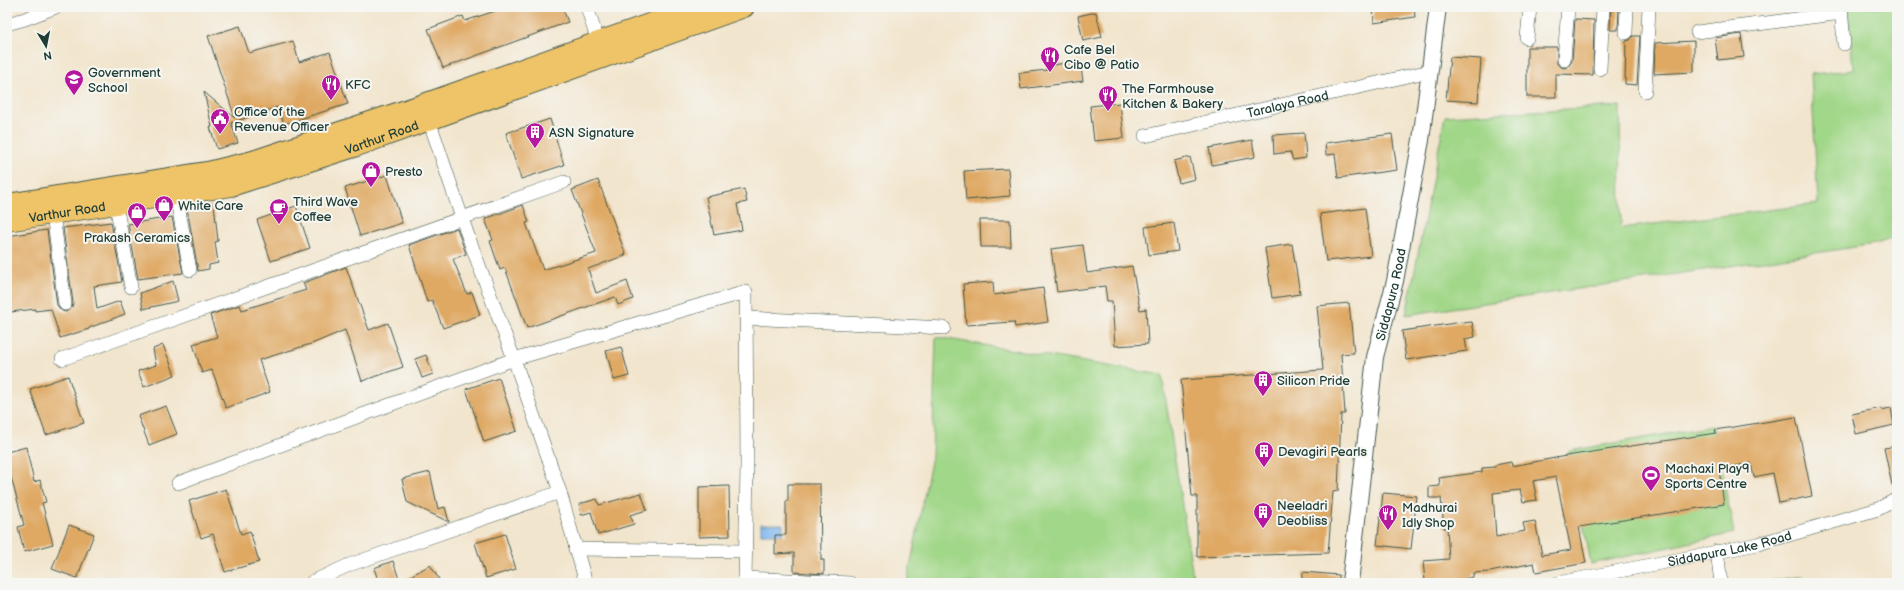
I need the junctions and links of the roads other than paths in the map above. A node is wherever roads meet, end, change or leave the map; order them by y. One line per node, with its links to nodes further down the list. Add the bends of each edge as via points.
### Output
1 (56, 7): 12 (street)
2 (587, 7): 16 (street)
3 (697, 7): 16 (main road, Varthur Road)
4 (744, 7): 22 (main road, Varthur Road)
5 (1438, 7): 20 (street, Siddapura Road)
6 (1530, 7): 15 (street)
7 (1568, 7): 18 (street)
8 (1603, 7): 19 (street)
9 (1627, 7): 14 (street)
10 (1649, 7): 21 (street)
11 (1842, 10): 13 (street); 17 (street)
12 (7, 24)
13 (1697, 32)
14 (1626, 33)
15 (1527, 38)
16 (598, 42): 22 (main road, Varthur Road)
17 (1844, 44)
18 (1564, 60)
19 (1600, 69)
20 (1430, 71): 23 (street, Taralaya Road); 49 (street, Siddapura Road, via 1421,140 1395,281 1375,357)
21 (1645, 91)
22 (426, 112): 25 (main road, Varthur Road, via 349,149 238,184); 26 (main road, Varthur Road, via 212,171); 29 (street)
23 (1146, 136)
24 (564, 182): 29 (street)
25 (176, 195): 27 (main road, Varthur Road); 31 (street)
26 (7, 204)
27 (116, 204): 28 (main road, Varthur Road); 32 (street)
28 (53, 214): 30 (main road, Varthur Road); 33 (street)
29 (461, 217): 36 (street); 37 (street)
30 (7, 221)
31 (190, 270)
32 (131, 287)
33 (65, 304)
34 (747, 318): 35 (street); 37 (street, via 746,292); 42 (street)
35 (944, 328)
36 (62, 359)
37 (514, 359): 38 (street); 39 (street)
38 (178, 483)
39 (560, 492): 41 (street); 46 (street, via 350,565)
40 (1897, 498): 43 (street, Siddapura Lake Road, via 1878,509 1802,532)
41 (575, 549): 42 (street); 47 (street)
42 (745, 551): 45 (street)
43 (1718, 551): 44 (street, Siddapura Lake Road); 51 (street)
44 (1595, 579): 50 (street, Siddapura Lake Road)
45 (745, 581): 48 (street)
46 (312, 582)
47 (586, 583)
48 (850, 583)
49 (1350, 583)
50 (1558, 583)
51 (1721, 583)

